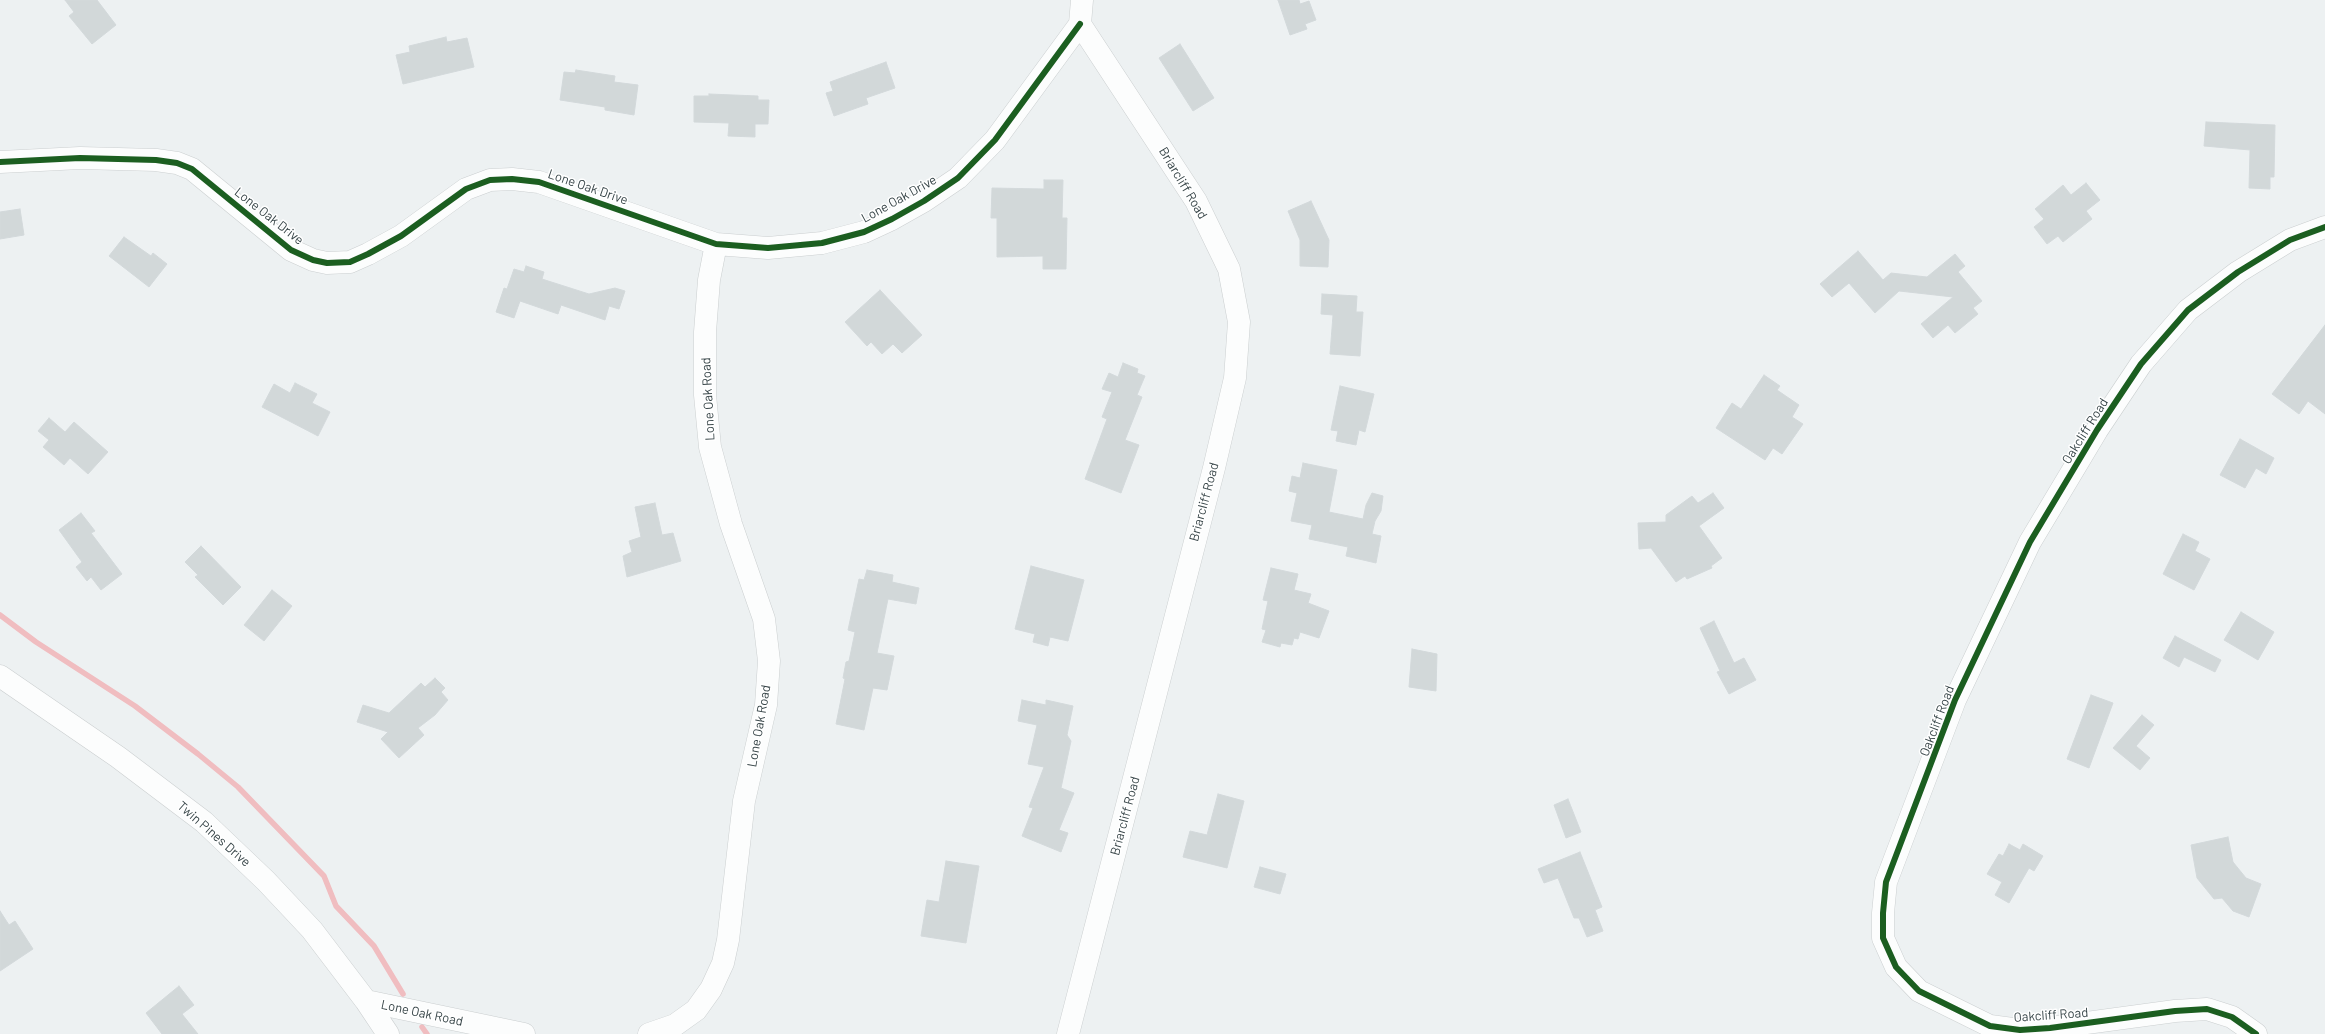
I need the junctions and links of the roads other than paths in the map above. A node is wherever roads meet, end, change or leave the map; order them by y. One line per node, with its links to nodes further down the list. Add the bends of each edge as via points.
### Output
1 (1082, 0): 2 (street)
2 (1080, 24): 5 (street, Lone Oak Drive, via 1025,103 995,140 958,178 924,201 864,232 822,243 768,248); 11 (street, Briarcliff Road, via 1196,201 1229,269 1239,322 1235,378 1214,468)
3 (0, 162): 5 (street, Lone Oak Drive, via 80,158 177,163 192,169 291,250 327,263 350,262 368,254 401,236 466,189 490,180 539,182)
4 (2325, 227): 12 (street, Oakcliff Road, via 2290,240 2238,272 2188,310 2141,364 2097,430 2030,542 1955,700 1886,882 1883,913 1883,938 1896,967 1919,991 1990,1026 2020,1030 2050,1028 2207,1009 2232,1017)
5 (716, 244): 10 (street, Lone Oak Road, via 709,280 705,332 710,447 731,524 764,619 769,661 766,705 744,801 728,940 723,963 711,989 696,1010 675,1025)
6 (0, 676): 7 (street, Twin Pines Drive, via 118,757 204,822 266,881 312,930)
7 (366, 1001): 8 (street, Twin Pines Drive); 9 (street, Lone Oak Road)
8 (388, 1034)
9 (524, 1034)
10 (649, 1034)
11 (1068, 1034)
12 (2256, 1034)

